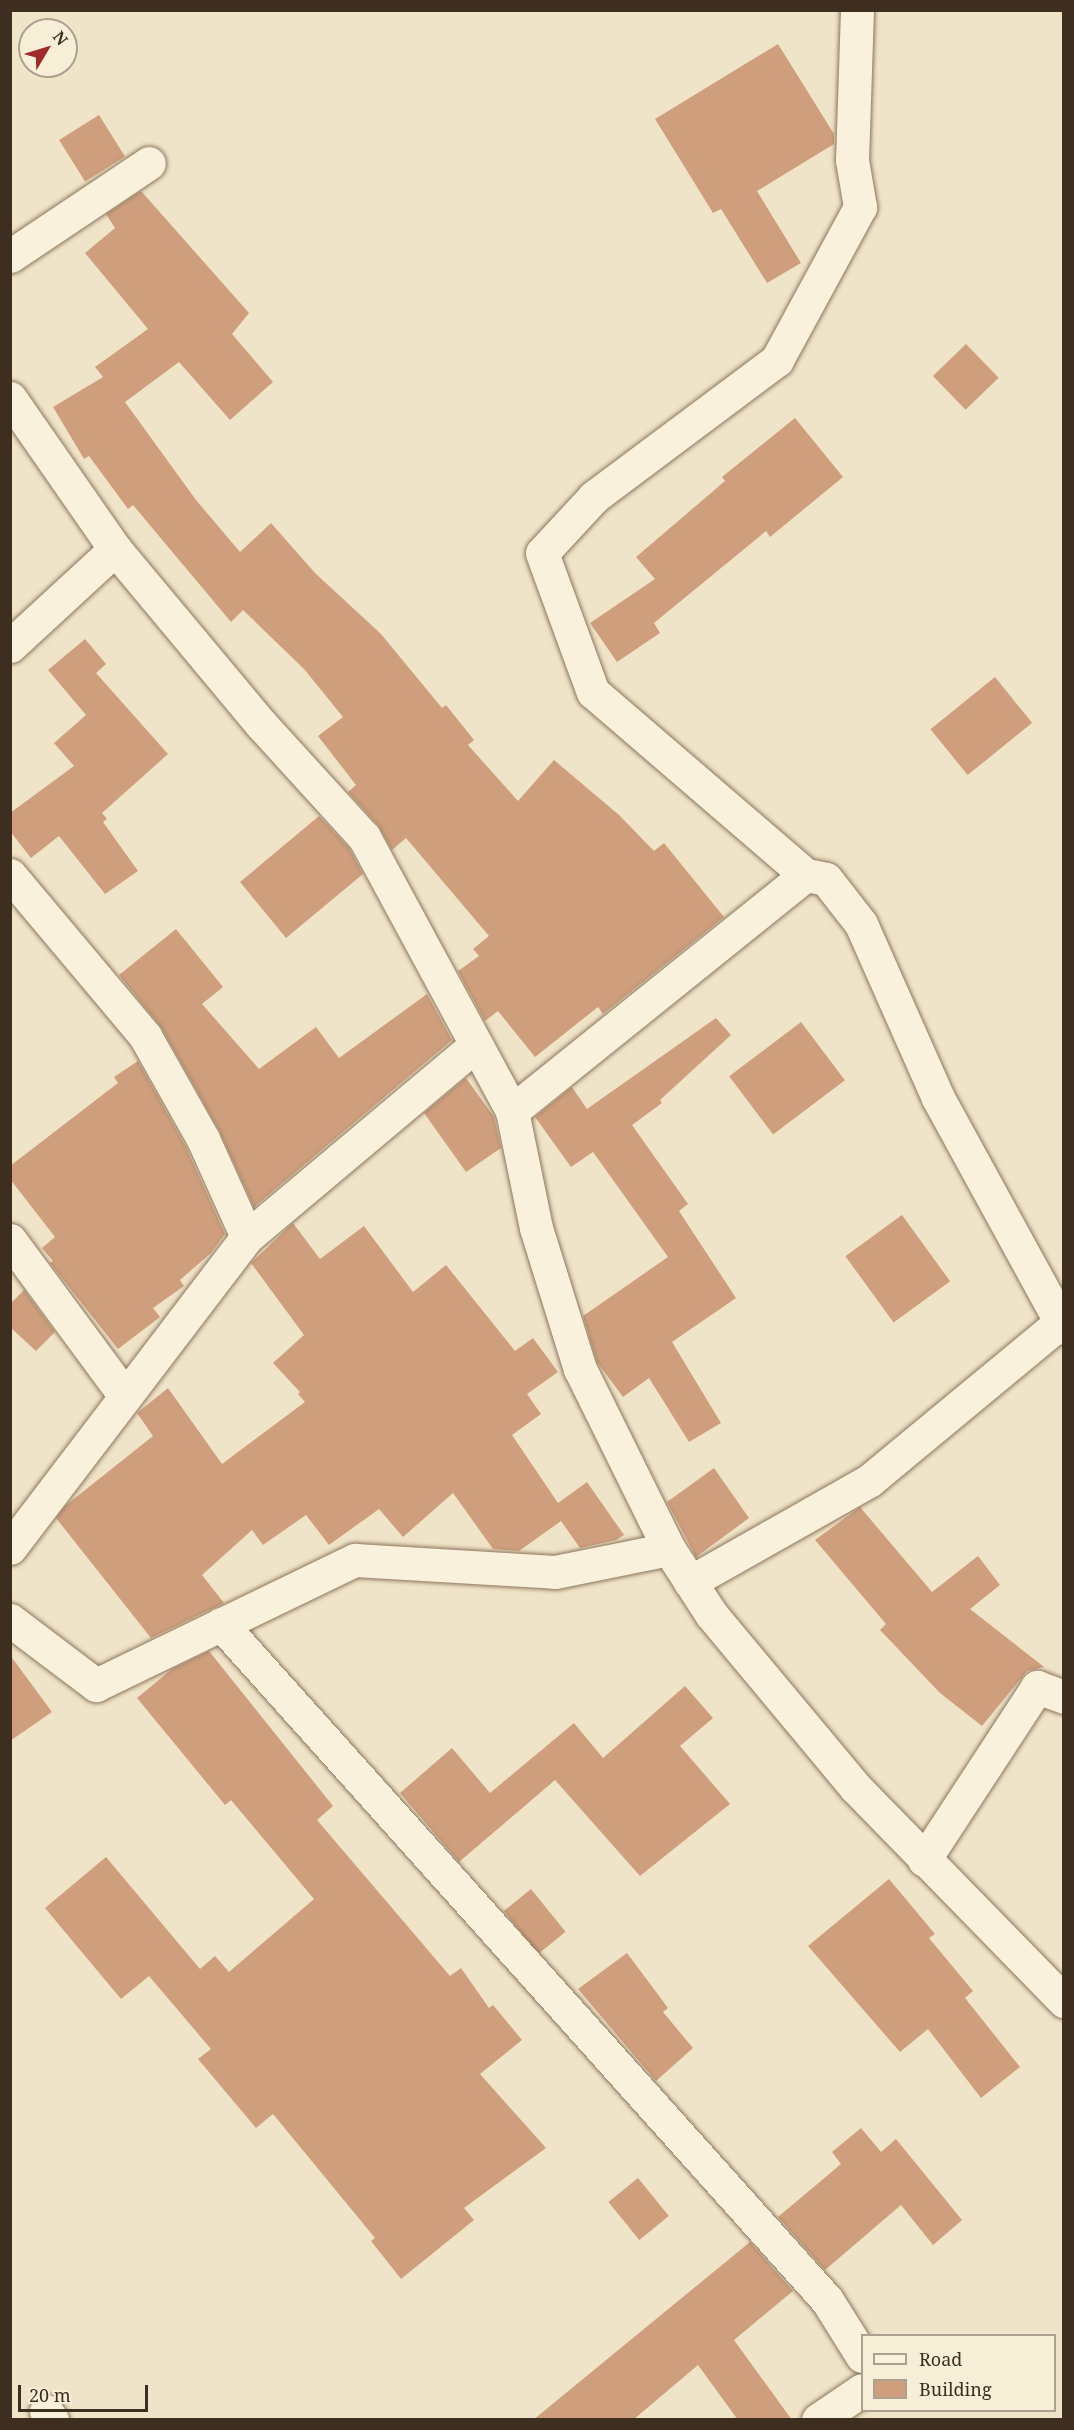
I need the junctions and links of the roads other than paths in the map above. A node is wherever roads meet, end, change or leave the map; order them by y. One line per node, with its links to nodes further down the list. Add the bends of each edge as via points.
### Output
1 (857, 10): 8 (street, via 852,160 860,207 777,360 594,497 542,553 593,692)
2 (149, 163): 3 (street)
3 (10, 256)
4 (10, 398): 5 (street)
5 (115, 549): 6 (street); 9 (street, via 261,724 364,837)
6 (10, 646)
7 (10, 875): 11 (street, via 145,1036 203,1139)
8 (806, 875): 10 (street); 13 (street, via 826,879 861,924 938,1098)
9 (476, 1045): 10 (street); 11 (street)
10 (512, 1111): 16 (street, via 536,1228 580,1369)
11 (247, 1237): 14 (street)
12 (10, 1240): 14 (street)
13 (1062, 1325): 17 (street, via 870,1480)
14 (125, 1396): 15 (street)
15 (10, 1548)
16 (669, 1549): 17 (street); 19 (street, via 555,1572 355,1560)
17 (690, 1582): 21 (street, via 711,1614 856,1788)
18 (10, 1620): 19 (street, via 96,1685)
19 (221, 1624): 23 (street, via 827,2300)
20 (1064, 1697): 21 (street, via 1037,1687)
21 (924, 1860): 22 (street)
22 (1064, 2001)
23 (861, 2354)
24 (861, 2391): 25 (street)
25 (818, 2420)

